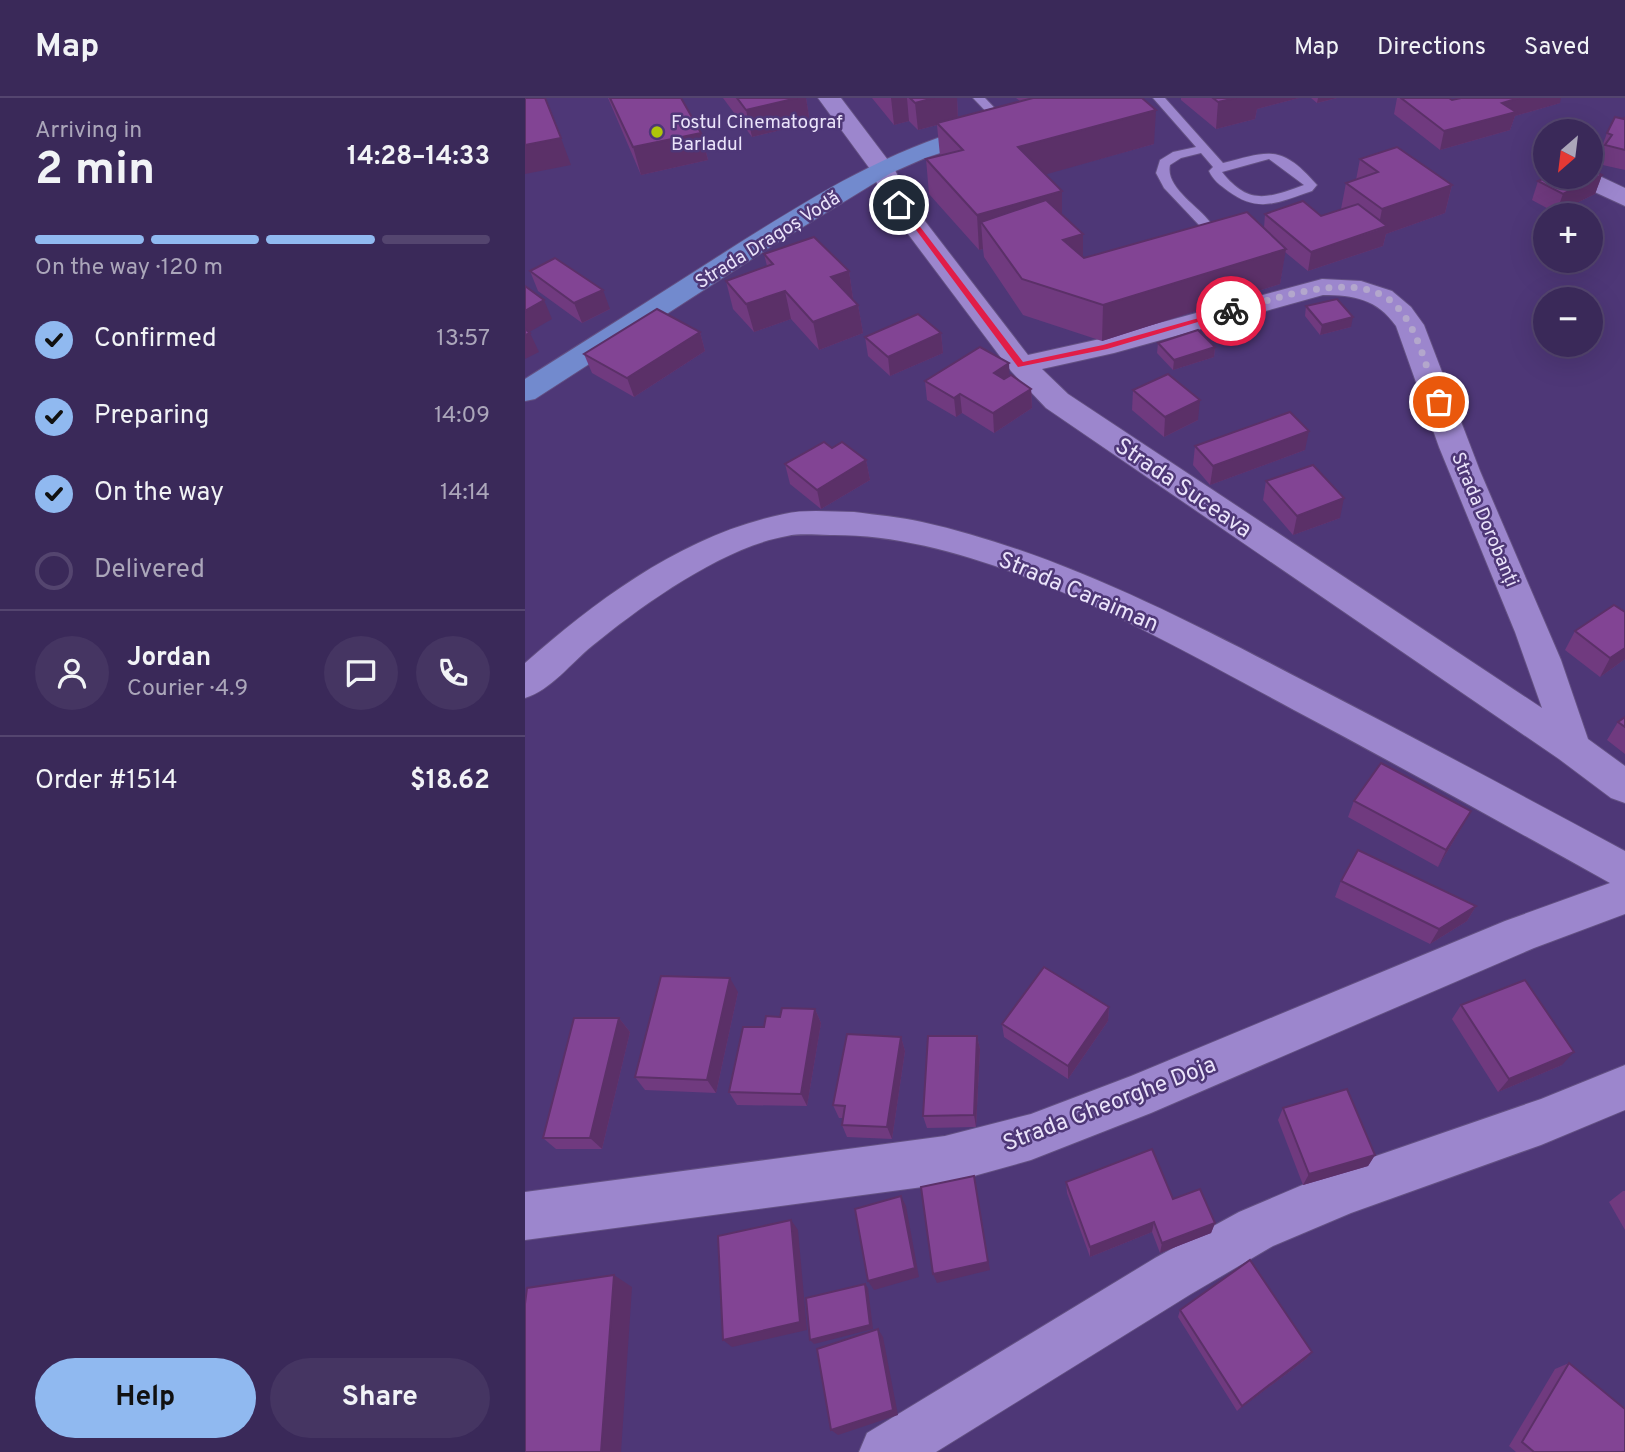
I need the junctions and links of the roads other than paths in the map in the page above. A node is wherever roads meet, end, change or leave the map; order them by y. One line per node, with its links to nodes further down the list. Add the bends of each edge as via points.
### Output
1 (829, 98): 8 (street, Strada Suceava)
2 (979, 98): 5 (lane)
3 (1159, 98): 6 (lane)
4 (1030, 118): 5 (main road, Strada Dragoș Vodă)
5 (1005, 125): 8 (main road, Strada Dragoș Vodă)
6 (1203, 149): 7 (lane); 11 (lane, via 1177,155 1164,163 1162,173)
7 (1220, 167): 7 (lane, via 1217,176 1255,202 1264,203 1311,185 1270,155)
8 (882, 168): 12 (street, Strada Suceava, via 899,205); 13 (main road, Strada Dragoș Vodă)
9 (1603, 187): 10 (street)
10 (1625, 198)
11 (1204, 222)
12 (1021, 365): 15 (street, Strada Suceava, via 1056,401); 15 (street, Strada Dorobanți, via 1322,287 1349,287 1398,306 1410,325 1484,519 1527,614)
13 (525, 392)
14 (525, 684): 17 (street, Strada Caraiman, via 602,618 738,539 789,524 854,523 912,531 991,553 1132,611)
15 (1571, 748): 16 (street, Strada Suceava)
16 (1625, 787)
17 (1625, 871)
18 (1625, 896): 20 (street, Strada Gheorghe Doja, via 1508,939 1031,1137 945,1160)
19 (1625, 1087): 21 (street, via 1256,1228)
20 (525, 1216)
21 (886, 1452)

